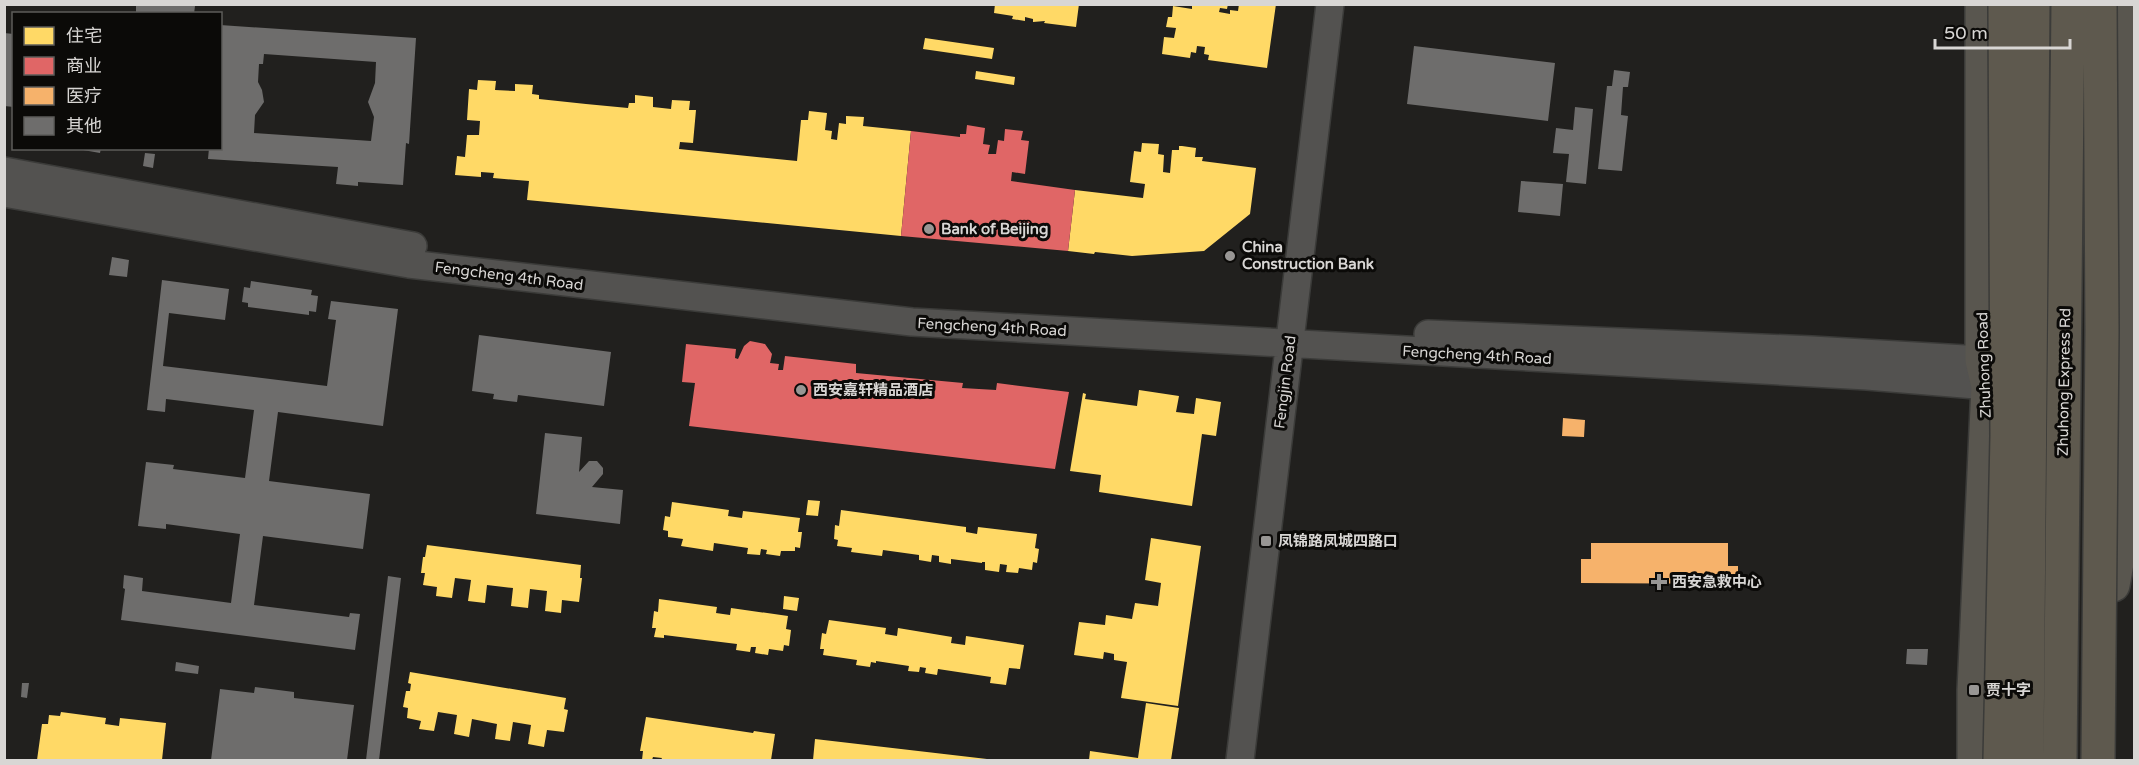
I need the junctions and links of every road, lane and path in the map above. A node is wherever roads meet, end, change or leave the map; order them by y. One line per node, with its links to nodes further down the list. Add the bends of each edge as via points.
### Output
1 (1330, 4): 10 (street, Fengjin Road)
2 (1982, 4): 11 (main road, Zhuhong Road)
3 (2005, 4): 17 (highway, bridge, via 2007,436)
4 (2033, 4): 18 (highway, bridge)
5 (2068, 4): 19 (highway, Zhuhong Express Rd, bridge)
6 (2100, 4): 20 (highway, bridge)
7 (2121, 4): 12 (main road)
8 (4, 171): 10 (street, Fengcheng 4th Road, via 411,246 904,304)
9 (4, 193): 10 (street, Fengcheng 4th Road, via 410,264 912,322)
10 (1290, 336): 11 (street, Fengcheng 4th Road, via 1812,350); 15 (street, Fengjin Road)
11 (1985, 373): 12 (main road); 16 (main road, Zhuhong Road)
12 (2128, 378): 14 (main road)
13 (2134, 468): 14 (main road)
14 (2113, 585): 21 (main road)
15 (1240, 760)
16 (1974, 760)
17 (2000, 760)
18 (2026, 760)
19 (2060, 760)
20 (2098, 760)
21 (2112, 760)

